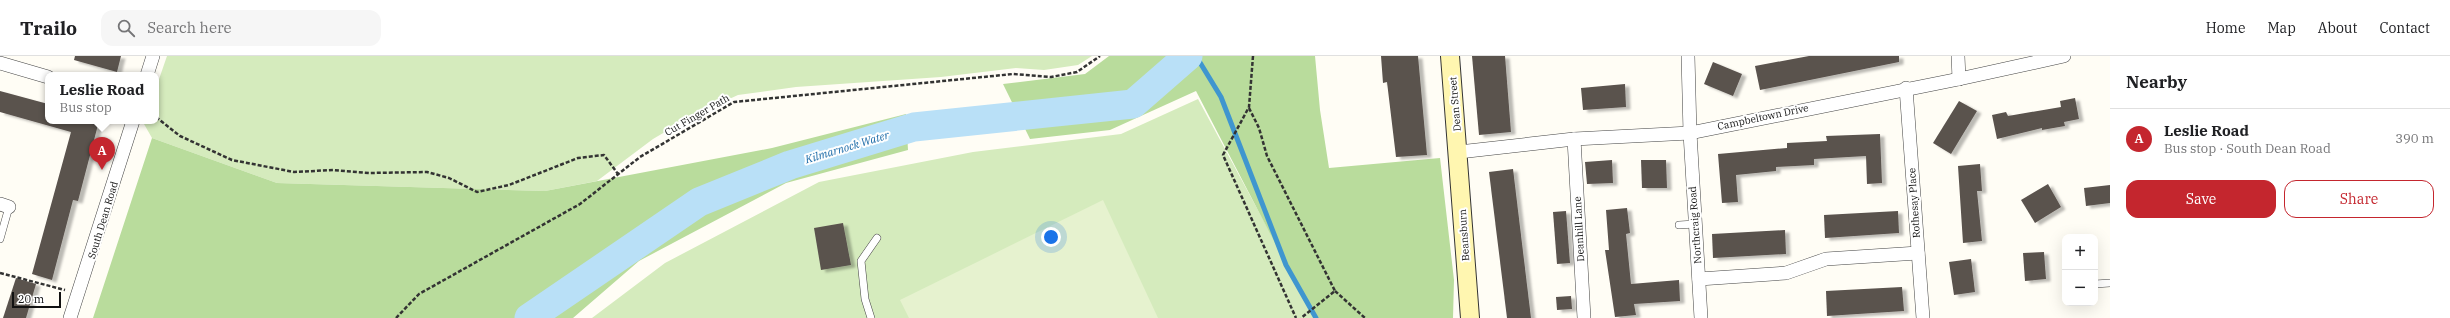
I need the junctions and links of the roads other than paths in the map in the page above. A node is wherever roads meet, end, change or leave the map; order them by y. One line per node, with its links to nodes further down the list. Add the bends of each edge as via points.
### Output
1 (153, 56): 7 (street)
2 (1450, 56): 14 (main road, Dean Street)
3 (1688, 56): 12 (street, Northcraig Road)
4 (1958, 56): 9 (street)
5 (2064, 56): 9 (street, Campbeltown Drive)
6 (0, 63): 8 (street)
7 (148, 72)
8 (45, 76)
9 (1960, 79): 10 (street, Campbeltown Drive)
10 (1906, 88): 12 (street, Campbeltown Drive); 20 (street, Rothesay Place)
11 (132, 124): 24 (street, South Dean Road, via 80,294)
12 (1690, 132): 13 (street, Campbeltown Drive); 16 (street, Northcraig Road)
13 (1574, 140): 14 (street, Campbeltown Drive); 27 (street, Deanhill Lane)
14 (1459, 152): 26 (main road, Beansburn)
15 (5, 205): 19 (lane)
16 (1695, 224): 17 (lane); 21 (street, Northcraig Road)
17 (1679, 225)
18 (877, 238): 25 (lane, via 861,261 865,299)
19 (0, 239)
20 (1918, 253): 21 (street, via 1826,260 1786,273); 29 (street, Rothesay Place)
21 (1699, 279): 28 (street, Northcraig Road)
22 (2110, 283): 23 (lane)
23 (2098, 284)
24 (70, 318)
25 (871, 318)
26 (1470, 318)
27 (1584, 318)
28 (1701, 318)
29 (1923, 318)

